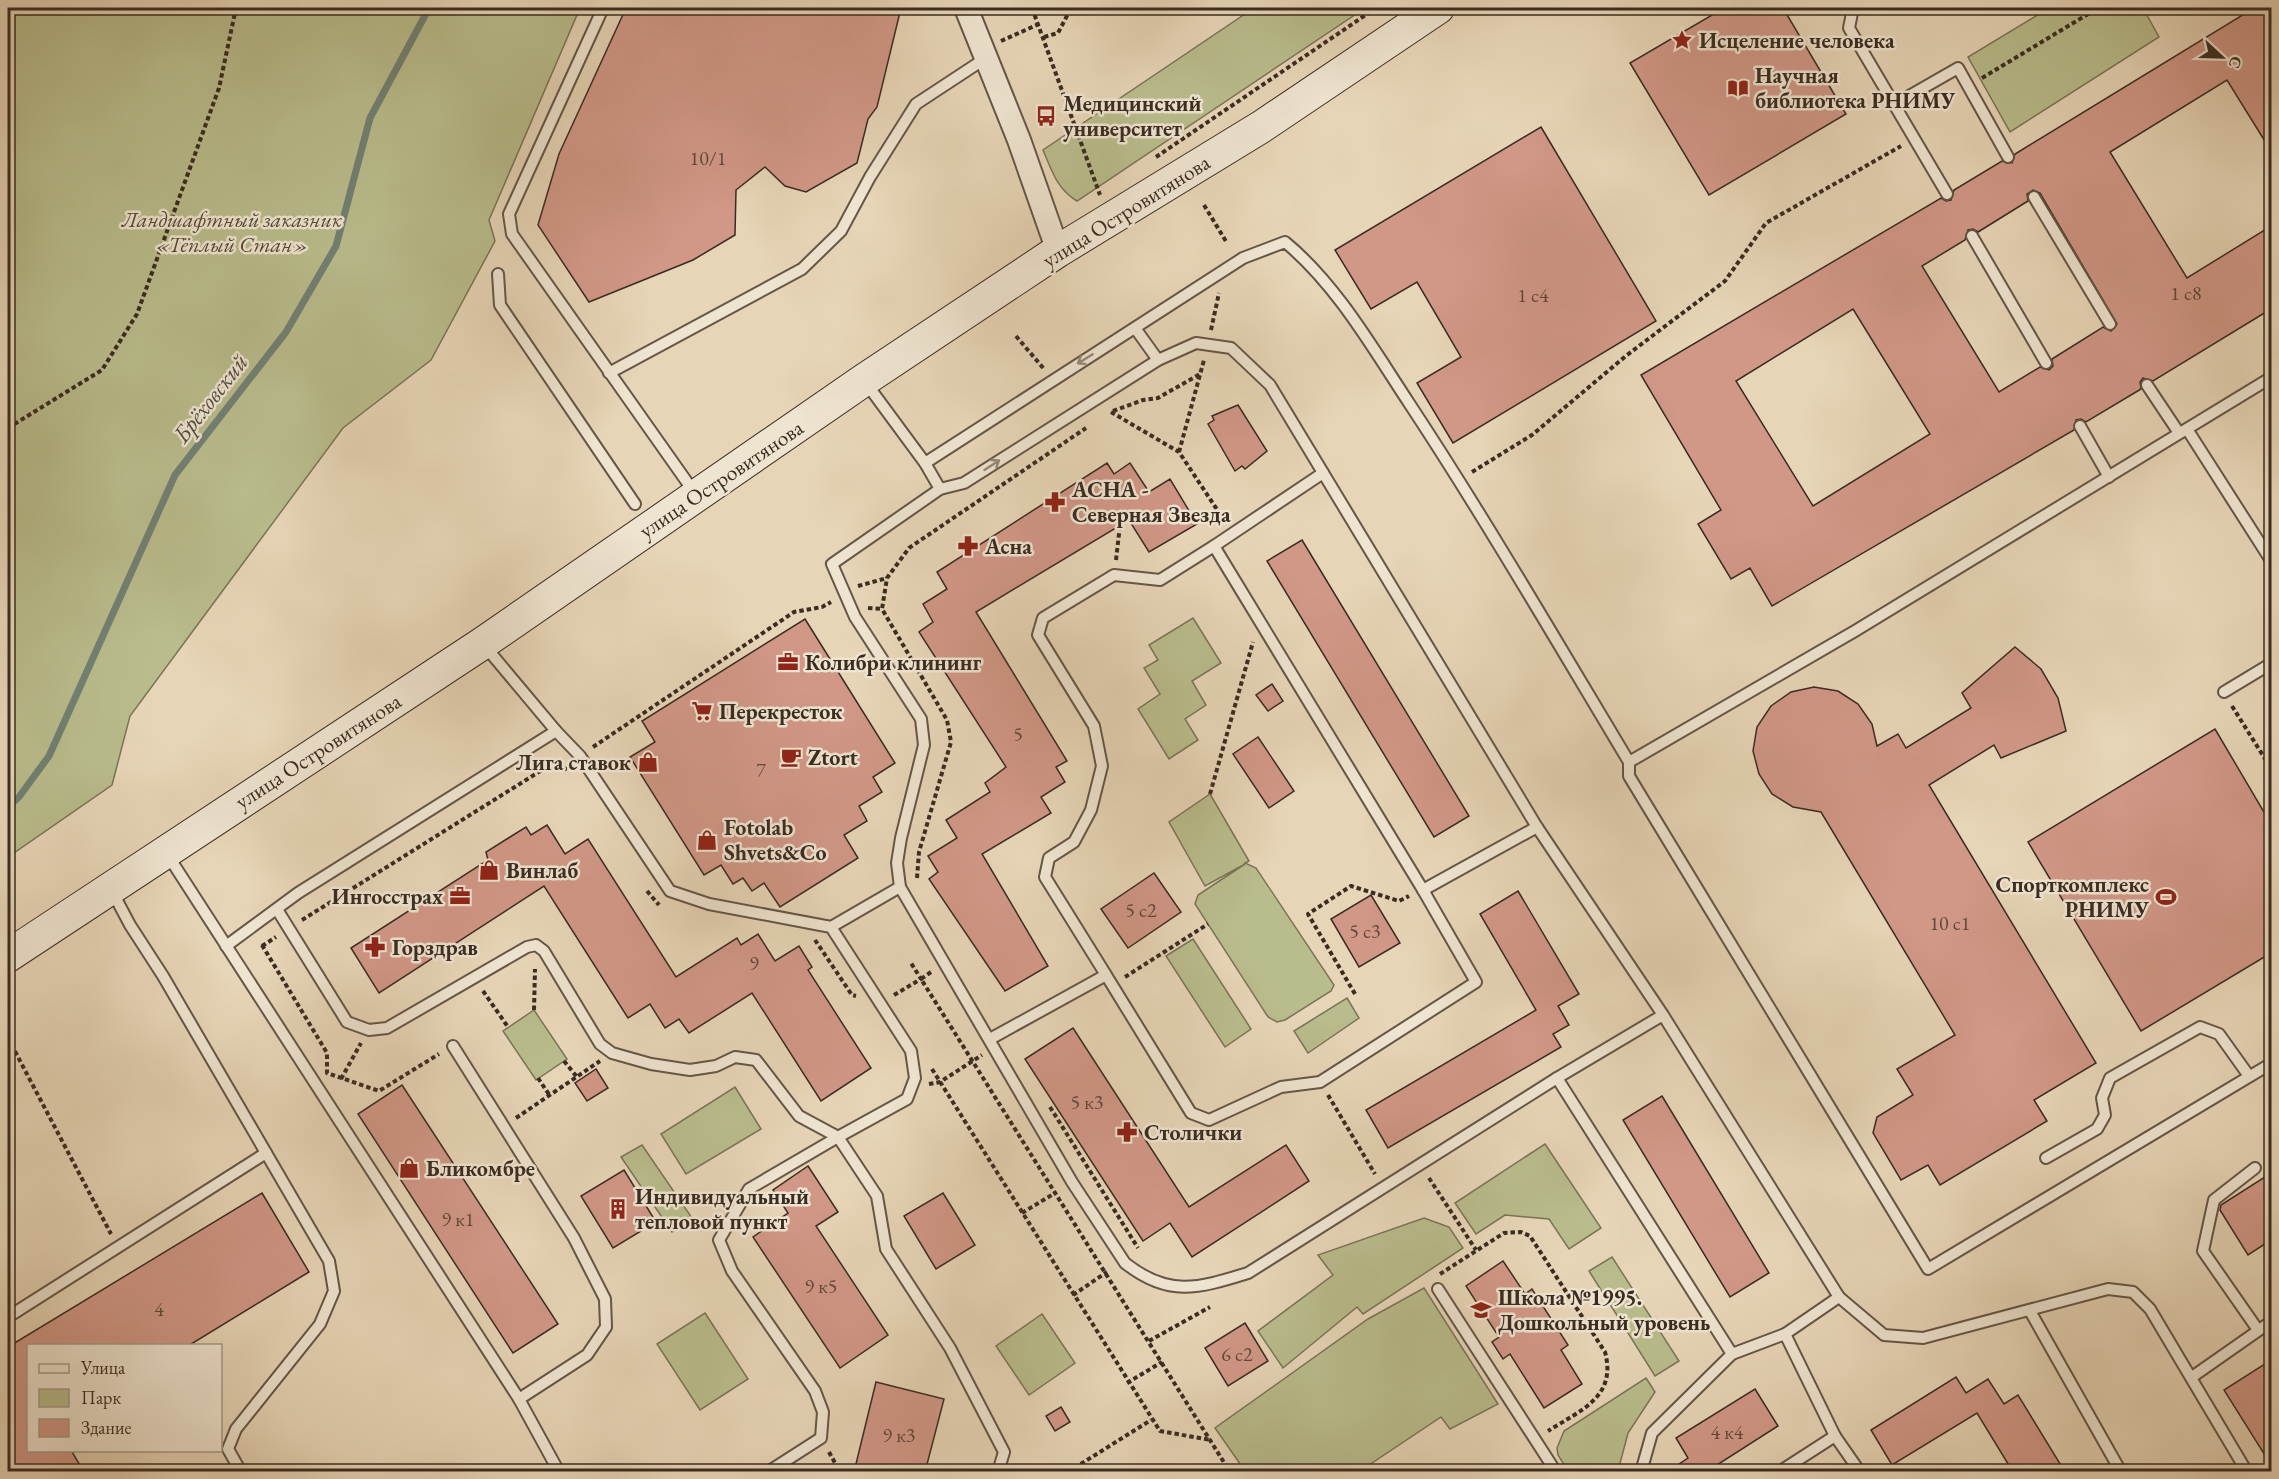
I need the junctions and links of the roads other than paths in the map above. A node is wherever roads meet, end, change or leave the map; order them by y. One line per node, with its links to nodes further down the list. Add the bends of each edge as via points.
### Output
1 (603, 8): 17 (lane, via 509,214 512,234)
2 (966, 8): 5 (street)
3 (1436, 8): 11 (main road, улица Островитянова, via 1261,127)
4 (1853, 8): 6 (lane, via 1849,28)
5 (984, 54): 11 (street); 17 (lane, via 916,104 841,231 802,269)
6 (1895, 104): 7 (lane, via 1958,68); 8 (lane)
7 (2008, 158)
8 (1947, 194)
9 (2034, 197): 13 (lane)
10 (1972, 236): 16 (lane)
11 (1058, 251): 19 (main road, улица Островитянова)
12 (498, 274): 28 (lane, via 500,305)
13 (2110, 324)
14 (1135, 328): 15 (lane); 23 (lane, one-way to 23); 35 (lane, via 1243,258 1285,242 1306,259 1361,330 1459,480)
15 (1158, 360): 24 (lane, via 1196,343 1231,348 1270,385); 26 (lane, one-way to 15, via 964,483)
16 (2046, 363)
17 (609, 373): 27 (lane)
18 (2271, 377): 22 (lane)
19 (864, 380): 23 (lane); 27 (main road, улица Островитянова)
20 (2147, 385): 22 (lane)
21 (2080, 426): 25 (lane)
22 (2183, 431): 25 (lane); 30 (lane)
23 (925, 463): 26 (lane)
24 (1323, 473): 29 (lane); 36 (lane)
25 (2109, 477): 35 (lane)
26 (940, 489): 38 (lane, via 832,564 844,595 921,719 924,746 901,838 897,863)
27 (696, 495): 31 (main road, улица Островитянова)
28 (635, 504)
29 (1214, 546): 40 (lane); 45 (lane, via 1160,580 1114,575 1043,618 1038,635 1094,726 1102,766 1091,810 1074,842 1048,858 1045,877)
30 (2271, 562)
31 (483, 643): 34 (lane); 37 (main road, улица Островитянова)
32 (2271, 663): 33 (lane)
33 (2224, 692)
34 (556, 731): 41 (lane, via 298,893); 42 (lane, via 580,756 670,891 709,904)
35 (1629, 762): 50 (lane, via 1629,776 1928,1269)
36 (1537, 827): 40 (lane); 46 (lane)
37 (165, 852): 39 (main road, улица Островитянова); 43 (lane)
38 (900, 887): 42 (lane); 47 (lane)
39 (111, 888): 44 (main road, улица Островитянова); 53 (lane)
40 (1424, 890): 45 (lane, via 1476,982 1320,1082 1281,1087 1209,1120 1191,1113)
41 (278, 911): 43 (lane); 52 (lane, via 347,1022 369,1030 387,1028 536,945 544,951 600,1044 612,1053 651,1065 690,1070 716,1066 735,1057 756,1060 799,1116)
42 (831, 927): 52 (lane, via 911,1051 915,1078 907,1099)
43 (226, 946): 65 (lane)
44 (8, 956)
45 (1109, 980): 47 (lane)
46 (1663, 1015): 51 (lane); 57 (lane)
47 (993, 1044): 51 (lane, via 1072,1182 1125,1263 1160,1284 1199,1288 1248,1273)
48 (453, 1046): 65 (lane, via 574,1238 605,1299 606,1327 587,1355)
49 (2271, 1063): 50 (lane)
50 (2249, 1076): 54 (lane, via 2219,1034 2200,1027 2110,1078 2102,1098 2105,1115 2097,1129)
51 (1557, 1078): 63 (lane)
52 (838, 1137): 69 (lane, via 749,1189 719,1240 732,1271 815,1391 823,1412 821,1438); 70 (lane, via 877,1196 885,1249 950,1348 1004,1452)
53 (266, 1153): 59 (lane); 67 (lane, via 329,1261 334,1291 320,1324 236,1429 228,1449)
54 (2046, 1158)
55 (2255, 1168): 61 (lane, via 2214,1200 2203,1251)
56 (1438, 1289): 71 (lane)
57 (1839, 1297): 58 (lane, via 1884,1335 1923,1338); 62 (lane)
58 (2030, 1311): 64 (lane, via 2108,1289 2133,1292 2150,1309); 75 (lane)
59 (8, 1317)
60 (2271, 1321): 61 (lane)
61 (2258, 1329): 64 (lane)
62 (1785, 1334): 63 (lane); 66 (lane)
63 (1732, 1354): 72 (lane, via 1652,1432)
64 (2192, 1377): 76 (lane)
65 (519, 1399): 68 (lane)
66 (1835, 1436): 73 (lane); 74 (lane)
67 (241, 1472)
68 (559, 1472)
69 (768, 1472)
70 (998, 1472)
71 (1556, 1472)
72 (1641, 1472)
73 (1779, 1472)
74 (1860, 1472)
75 (2121, 1472)
76 (2247, 1472)

